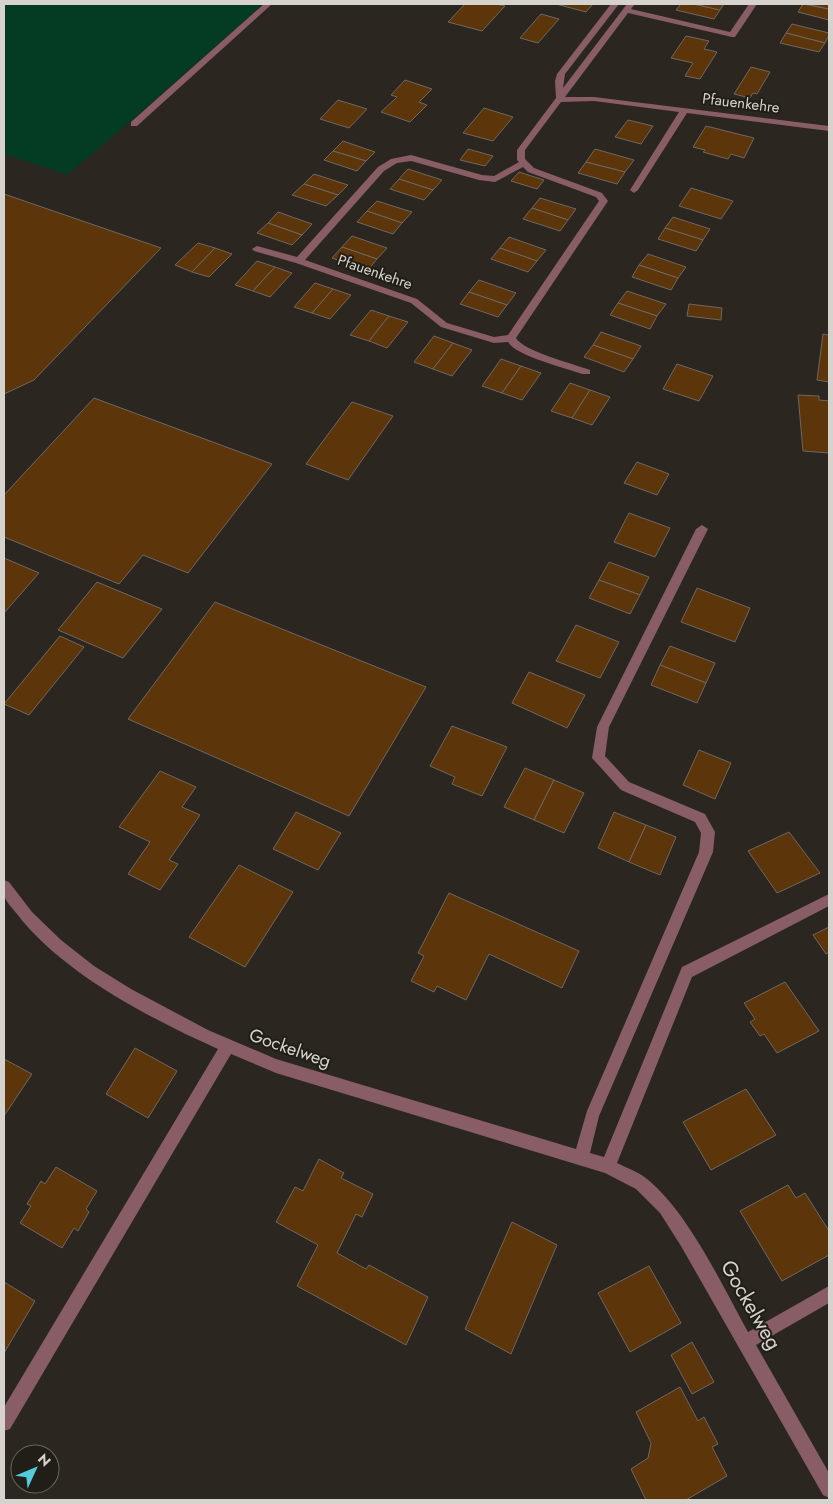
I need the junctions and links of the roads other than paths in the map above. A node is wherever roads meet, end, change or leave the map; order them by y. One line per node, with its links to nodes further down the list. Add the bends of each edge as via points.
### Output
1 (268, 4): 7 (street)
2 (615, 4): 5 (street, via 561,74)
3 (753, 4): 4 (street, via 732,35)
4 (628, 7): 5 (street)
5 (560, 100): 6 (street, Pfauenkehre, via 594,98); 9 (street, via 521,150)
6 (683, 110): 8 (street, Pfauenkehre); 10 (street, via 683,115)
7 (134, 124)
8 (829, 129)
9 (524, 163): 12 (street, Pfauenkehre, via 495,179 411,158 394,160 381,169); 13 (street, via 531,170 599,196 604,201)
10 (634, 190)
11 (257, 249): 12 (street)
12 (299, 261): 13 (street, Pfauenkehre, via 414,301 444,325 494,340)
13 (512, 338): 14 (street, via 514,344 524,350)
14 (586, 372)
15 (702, 529): 19 (street, via 603,727 598,758 625,786 700,818 708,832 706,852 592,1116)
16 (4, 886): 18 (street, Gockelweg, via 39,928 83,966 141,1002)
17 (828, 900): 20 (street, via 688,972)
18 (227, 1047): 19 (street, Gockelweg, via 276,1066); 23 (street)
19 (581, 1157): 20 (street, Gockelweg)
20 (608, 1166): 22 (street, Gockelweg, via 641,1184 666,1208)
21 (829, 1294): 22 (street)
22 (746, 1342): 24 (street, Gockelweg)
23 (4, 1423)
24 (829, 1489)

